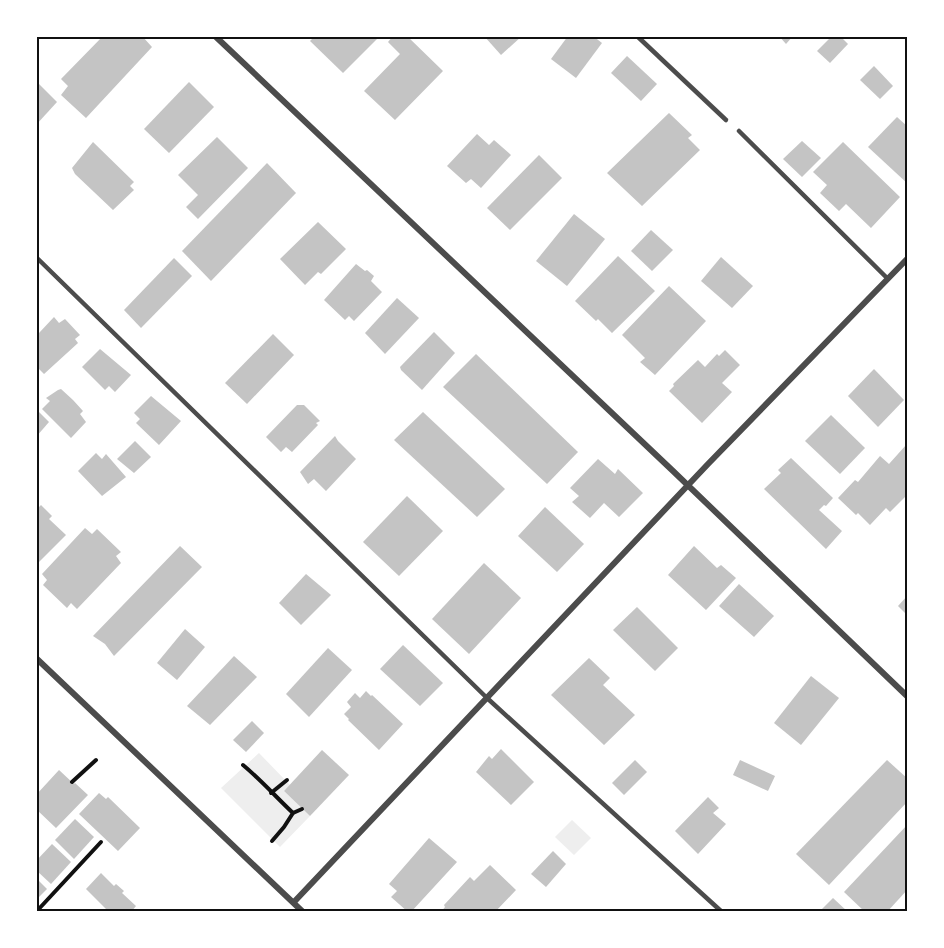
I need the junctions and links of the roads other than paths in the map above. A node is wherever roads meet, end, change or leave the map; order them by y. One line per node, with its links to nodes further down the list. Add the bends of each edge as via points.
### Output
1 (215, 36): 8 (street)
2 (637, 36): 3 (lane)
3 (726, 120)
4 (739, 131): 7 (lane)
5 (36, 257): 11 (lane)
6 (908, 258): 7 (street)
7 (888, 279): 8 (street)
8 (688, 485): 10 (street); 11 (street)
9 (36, 658): 12 (street)
10 (908, 697)
11 (487, 698): 12 (street); 14 (lane)
12 (294, 902): 13 (street)
13 (303, 912)
14 (722, 912)

